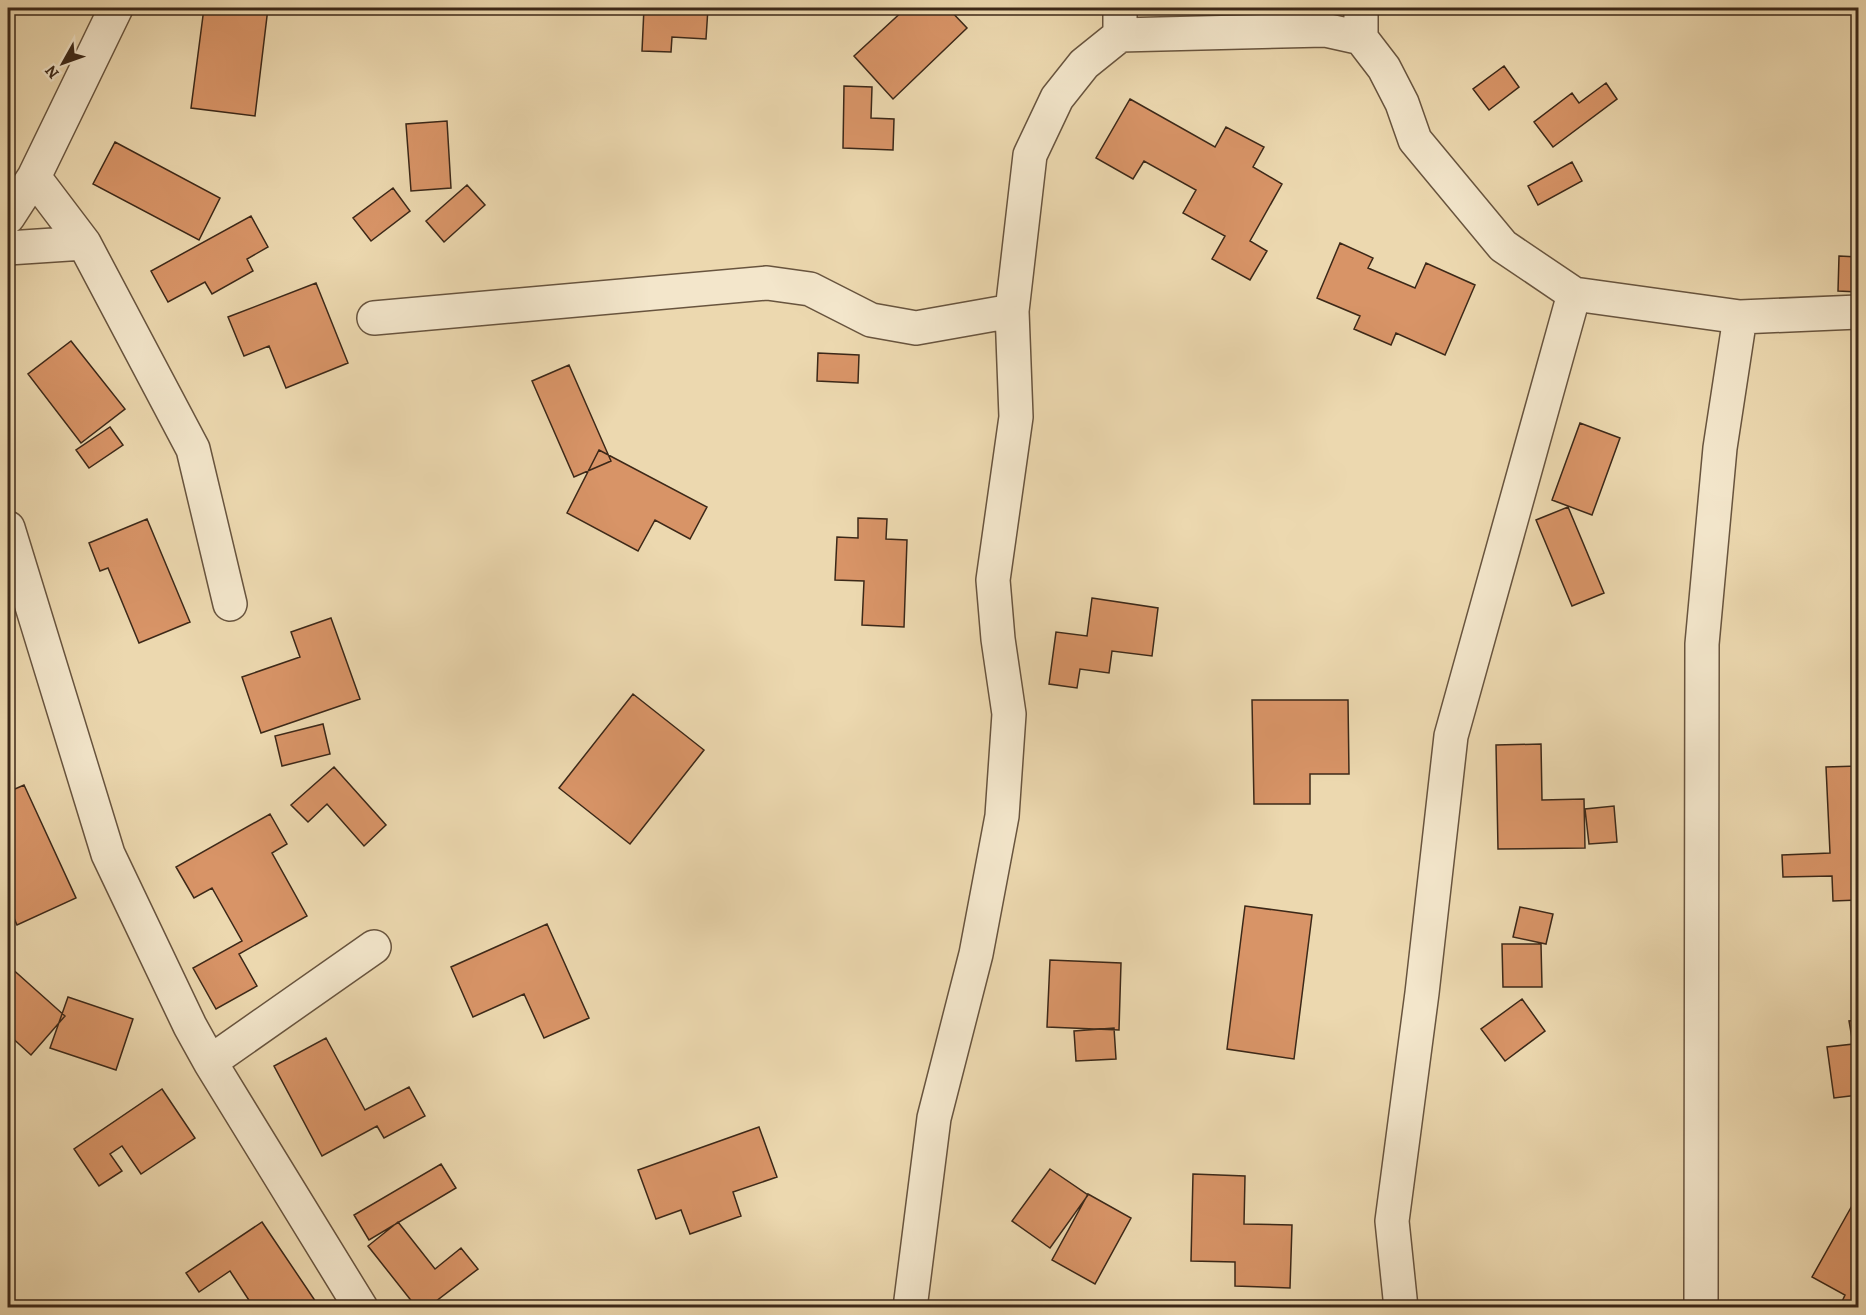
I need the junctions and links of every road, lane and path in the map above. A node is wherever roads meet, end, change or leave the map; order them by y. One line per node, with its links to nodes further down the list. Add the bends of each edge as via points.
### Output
1 (116, 8): 4 (street)
2 (1120, 21): 3 (street, via 1325,30); 9 (street, via 1057,98 1030,155)
3 (1361, 23): 8 (street, via 1402,103 1415,140 1503,246)
4 (34, 177): 5 (street); 6 (street)
5 (8, 217)
6 (84, 243): 7 (street); 14 (street, via 193,449)
7 (8, 248)
8 (1575, 294): 11 (street); 19 (street, via 1451,736 1392,1221)
9 (1012, 311): 12 (street, via 916,328 872,320 810,289 767,283); 18 (street, via 1016,417 993,580 1009,714 1002,816 976,954 934,1118)
10 (1858, 312): 11 (street)
11 (1740, 317): 20 (street, via 1720,448 1702,644)
12 (374, 318)
13 (8, 528): 16 (street, via 108,854)
14 (230, 604)
15 (374, 947): 16 (street)
16 (210, 1062): 17 (street)
17 (361, 1308)
18 (910, 1308)
19 (1401, 1308)
20 (1701, 1308)

